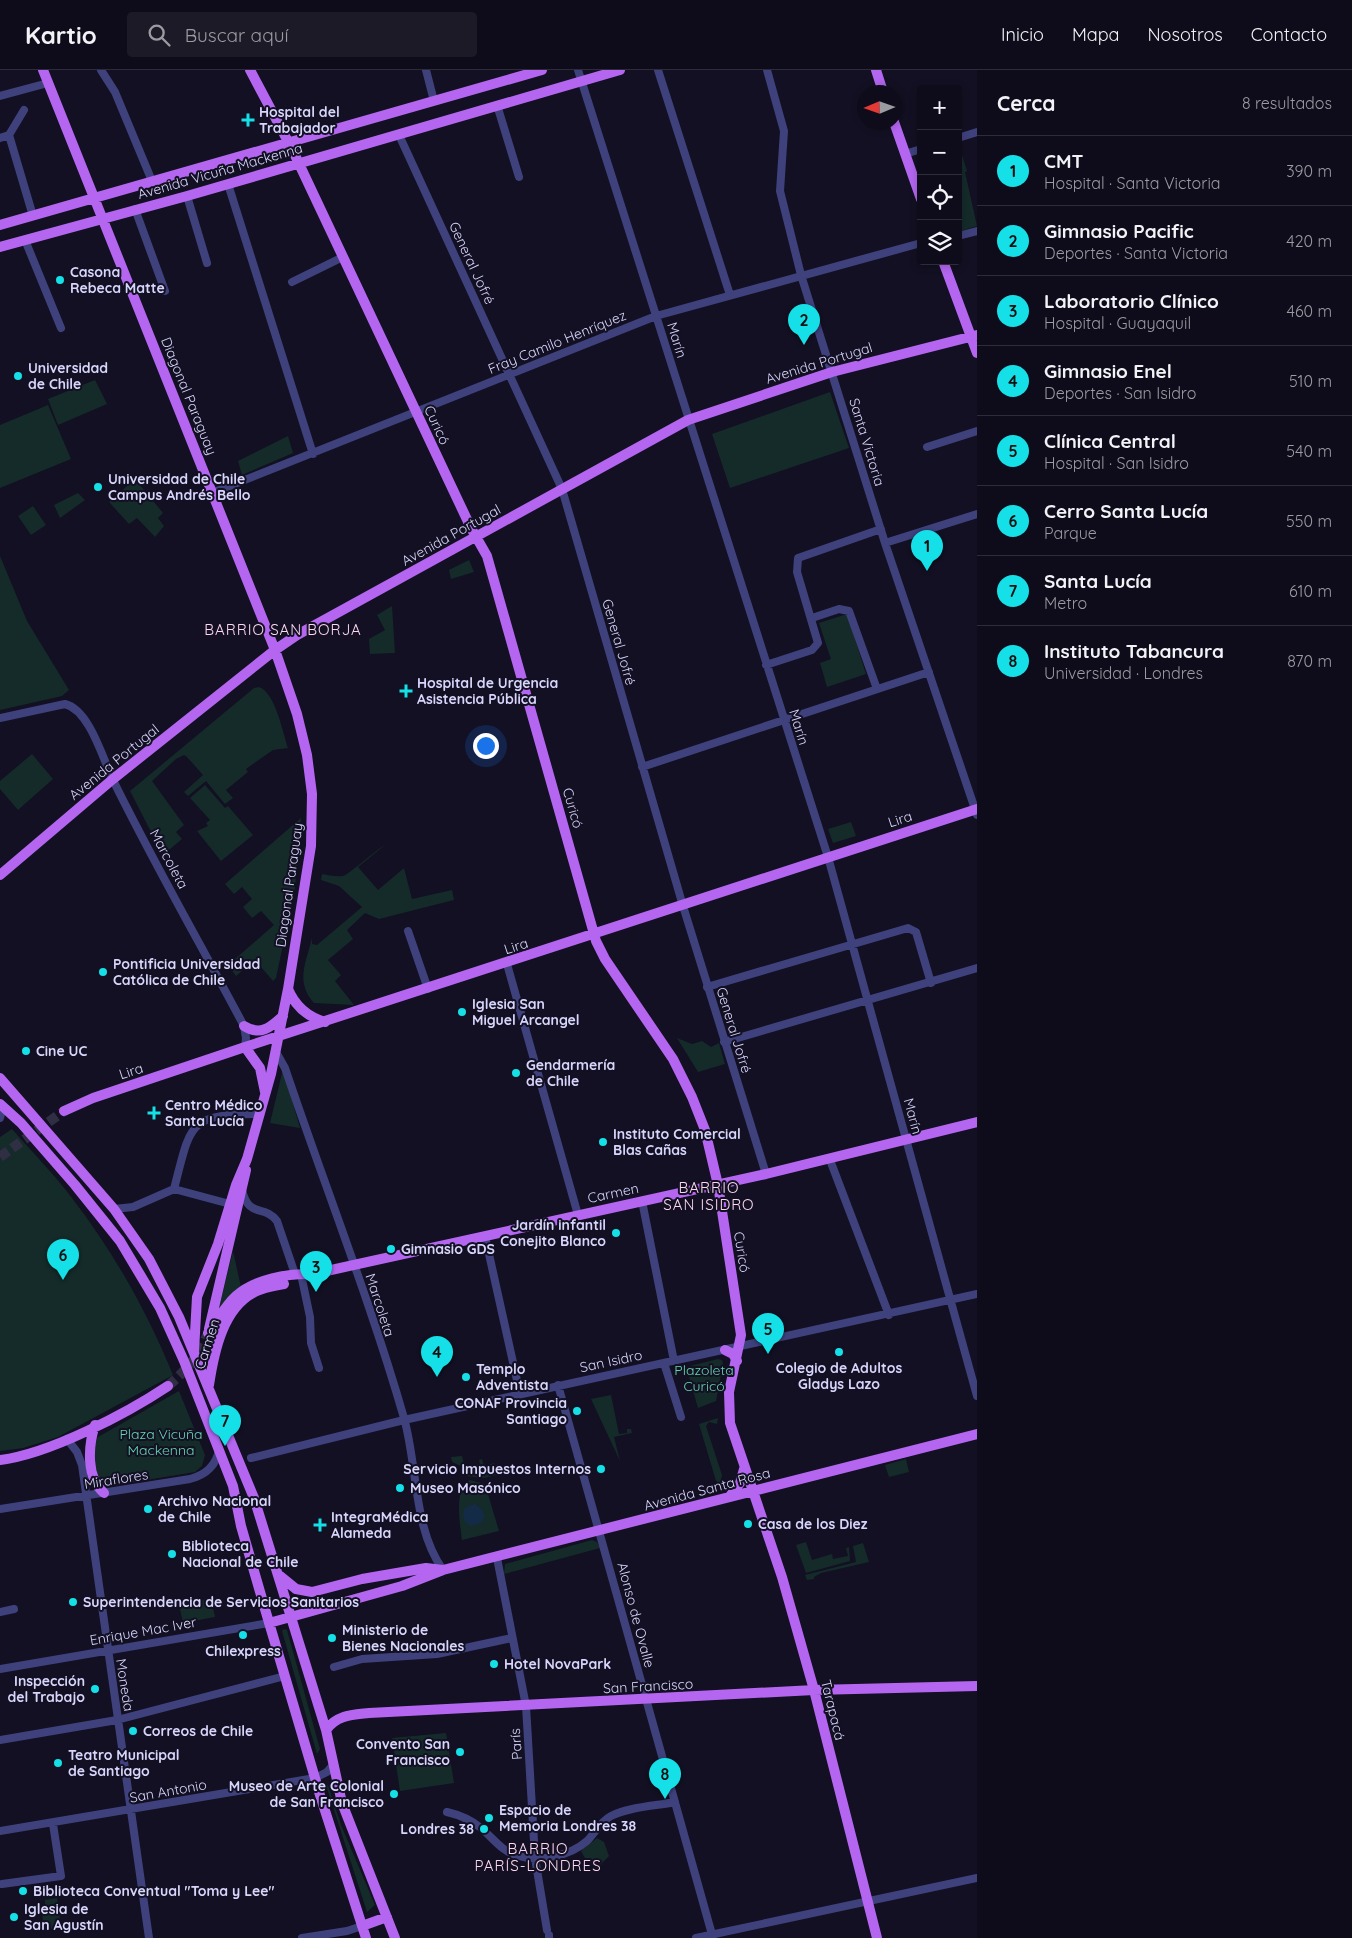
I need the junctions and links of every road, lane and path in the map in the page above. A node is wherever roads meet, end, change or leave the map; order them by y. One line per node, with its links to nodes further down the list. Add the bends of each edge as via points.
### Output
1 (43, 70): 13 (main road, Diagonal Paraguay)
2 (101, 70): 30 (street, via 115,92)
3 (250, 70): 25 (main road, Curicó)
4 (426, 70): 16 (street)
5 (542, 70): 11 (main road, Avenida Vicuña Mackenna)
6 (578, 70): 12 (street, Marín)
7 (620, 70): 12 (main road, Avenida Vicuña Mackenna)
8 (658, 70): 50 (street)
9 (767, 70): 47 (street, Santa Victoria, via 784,126 780,191)
10 (876, 70): 14 (main road)
11 (522, 73): 16 (main road, Avenida Vicuña Mackenna)
12 (582, 81): 17 (main road, Avenida Vicuña Mackenna); 51 (street, Marín)
13 (48, 83): 15 (street); 34 (main road, Diagonal Paraguay)
14 (881, 85)
15 (0, 96)
16 (434, 101): 25 (main road, Avenida Vicuña Mackenna)
17 (497, 105): 21 (main road, Avenida Vicuña Mackenna); 29 (street)
18 (24, 110): 22 (street)
19 (897, 130): 27 (main road)
20 (977, 132): 23 (street)
21 (398, 134): 28 (main road, Avenida Vicuña Mackenna); 56 (street, General Jofré)
22 (9, 135): 24 (street); 36 (street)
23 (962, 137)
24 (0, 138)
25 (289, 143): 28 (main road, Curicó); 30 (main road, Avenida Vicuña Mackenna)
26 (917, 150): 27 (street)
27 (905, 154): 32 (main road)
28 (299, 163): 31 (main road, Avenida Vicuña Mackenna); 44 (main road, Curicó)
29 (519, 177)
30 (152, 181): 34 (main road, Avenida Vicuña Mackenna)
31 (228, 184): 33 (main road, Avenida Vicuña Mackenna); 61 (street)
32 (917, 188)
33 (187, 196): 35 (main road, Avenida Vicuña Mackenna); 45 (street)
34 (96, 197): 36 (main road, Avenida Vicuña Mackenna); 37 (main road, Diagonal Paraguay)
35 (135, 209): 37 (main road, Avenida Vicuña Mackenna); 49 (street)
36 (33, 216): 38 (main road, Avenida Vicuña Mackenna)
37 (103, 218): 41 (main road, Avenida Vicuña Mackenna); 63 (main road, Diagonal Paraguay)
38 (0, 225)
39 (977, 231): 40 (street)
40 (962, 235)
41 (25, 240): 43 (main road, Avenida Vicuña Mackenna); 52 (street)
42 (917, 244): 47 (street, Fray Camilo Henríquez)
43 (0, 247)
44 (343, 257): 48 (street); 57 (main road, Curicó)
45 (207, 263)
46 (945, 265): 53 (main road)
47 (801, 275): 50 (street, Fray Camilo Henríquez); 55 (street, Santa Victoria)
48 (292, 282)
49 (164, 291)
50 (730, 295): 51 (street, Fray Camilo Henríquez)
51 (656, 316): 56 (street, Fray Camilo Henríquez); 58 (street, Marín)
52 (61, 328)
53 (974, 335): 54 (main road); 55 (main road, Avenida Portugal)
54 (977, 353)
55 (832, 372): 58 (main road, Avenida Portugal); 65 (street, Santa Victoria)
56 (509, 375): 57 (street, Fray Camilo Henríquez); 62 (street, General Jofré)
57 (416, 412): 61 (street, Fray Camilo Henríquez); 66 (main road, Curicó)
58 (688, 420): 62 (main road, Avenida Portugal); 70 (street, Marín)
59 (977, 431): 60 (street)
60 (928, 447)
61 (313, 454): 63 (street, Fray Camilo Henríquez)
62 (562, 489): 66 (main road, Avenida Portugal); 75 (street, General Jofré)
63 (212, 493): 69 (main road, Diagonal Paraguay)
64 (977, 514): 67 (street)
65 (881, 529): 67 (street, Santa Victoria); 68 (street, via 798,558 797,572)
66 (476, 536): 69 (main road, Avenida Portugal); 82 (main road, Curicó, via 490,566)
67 (885, 543): 71 (street, Santa Victoria)
68 (812, 618): 70 (street, via 818,638 815,648); 72 (street, via 839,610 849,611)
69 (275, 650): 76 (main road, Avenida Portugal); 88 (main road, Diagonal Paraguay, via 299,722 312,794 310,854)
70 (766, 665): 74 (street, Marín)
71 (929, 672): 72 (street); 77 (street, Santa Victoria)
72 (877, 689): 74 (street)
73 (0, 718): 76 (street, Marcoleta, via 51,705 71,705 81,714)
74 (783, 720): 75 (street); 78 (street, Marín)
75 (642, 767): 80 (street, General Jofré)
76 (113, 779): 79 (main road, Avenida Portugal); 93 (street, Marcoleta)
77 (976, 811): 78 (main road, Lira)
78 (828, 857): 80 (main road, Lira); 83 (street, Marín)
79 (0, 875)
80 (683, 906): 82 (main road, Lira); 87 (street, General Jofré)
81 (408, 930): 89 (street)
82 (594, 935): 84 (main road, Lira); 109 (main road, Curicó, via 605,960 673,1059 685,1082 705,1130)
83 (853, 943): 86 (street, via 913,929); 87 (street); 90 (street, Marín)
84 (507, 964): 89 (main road, Lira); 115 (street)
85 (977, 968): 86 (street)
86 (931, 983): 90 (street)
87 (707, 987): 95 (street, General Jofré)
88 (288, 989): 91 (main road, Diagonal Paraguay); 92 (main road, via 300,1008)
89 (428, 989): 92 (main road, Lira)
90 (869, 1002): 95 (street); 105 (street, Marín)
91 (283, 1016): 93 (main road, via 264,1030); 94 (main road, Diagonal Paraguay)
92 (325, 1022): 94 (main road, Lira)
93 (244, 1026): 96 (street, Marcoleta)
94 (280, 1036): 96 (main road, Lira); 97 (main road, Diagonal Paraguay)
95 (724, 1042): 108 (street, General Jofré)
96 (245, 1047): 99 (main road, via 260,1068); 101 (main road, Lira, via 93,1098)
97 (276, 1052): 99 (main road, Diagonal Paraguay); 117 (street, Marcoleta, via 285,1068)
98 (0, 1078): 114 (main road)
99 (266, 1095): 102 (main road, Diagonal Paraguay)
100 (1, 1105): 103 (street); 140 (main road, via 21,1123 86,1198 136,1266 168,1326)
101 (64, 1111)
102 (260, 1114): 106 (main road, Diagonal Paraguay); 110 (street, via 225,1115 195,1126 186,1142)
103 (0, 1118)
104 (977, 1122): 105 (main road, Carmen)
105 (906, 1141): 107 (main road, Carmen); 120 (street, Marín)
106 (247, 1159): 111 (main road, Diagonal Paraguay); 113 (main road, Diagonal Paraguay)
107 (830, 1160): 108 (main road, Carmen); 121 (street)
108 (766, 1174): 109 (main road, Carmen)
109 (718, 1185): 112 (main road, Carmen); 123 (main road, Curicó, via 741,1335)
110 (174, 1189): 113 (street); 114 (street, via 134,1207)
111 (242, 1190): 118 (street, via 251,1208 271,1215 277,1221); 122 (main road, Diagonal Paraguay)
112 (642, 1201): 115 (main road, Carmen); 126 (street)
113 (230, 1204): 125 (main road, Diagonal Paraguay, via 197,1297)
114 (114, 1209): 125 (main road, via 159,1277)
115 (578, 1215): 116 (main road, Carmen)
116 (485, 1236): 117 (main road, Carmen); 133 (street)
117 (354, 1264): 118 (main road, Carmen); 136 (street, Marcoleta)
118 (299, 1277): 122 (main road, Carmen, via 262,1282 242,1291); 129 (street, via 310,1317 312,1350); 132 (main road, Carmen, via 257,1291 237,1306 218,1344)
119 (977, 1294): 120 (street, San Isidro)
120 (950, 1300): 121 (street, San Isidro); 134 (street, Marín)
121 (889, 1314): 123 (street, San Isidro)
122 (208, 1334)
123 (740, 1347): 124 (street, San Isidro); 127 (main road, Curicó)
124 (726, 1350): 126 (street, San Isidro); 127 (main road)
125 (194, 1351): 132 (main road)
126 (674, 1361): 128 (street, San Isidro)
127 (737, 1361): 143 (main road, Curicó, via 729,1392 728,1413)
128 (664, 1363): 130 (street, San Isidro); 135 (street)
129 (319, 1368)
130 (558, 1385): 133 (street, San Isidro); 149 (street, Alonso de Ovalle)
131 (168, 1386): 137 (main road)
132 (209, 1386): 152 (main road, via 254,1498)
133 (520, 1394): 136 (street, San Isidro)
134 (977, 1396)
135 (681, 1417)
136 (404, 1420): 141 (street, San Isidro); 151 (street, Marcoleta, via 429,1548)
137 (95, 1425): 139 (main road); 145 (main road, via 90,1448 93,1475 95,1484)
138 (977, 1434): 144 (main road, Avenida Santa Rosa)
139 (67, 1439): 142 (main road, via 31,1454); 146 (street, Moneda, via 80,1458)
140 (220, 1448): 145 (street, Miraflores, via 214,1465 197,1477); 156 (main road)
141 (251, 1458)
142 (0, 1460)
143 (744, 1469): 144 (main road, Curicó); 147 (main road, via 740,1483)
144 (754, 1490): 147 (main road, Avenida Santa Rosa); 163 (main road, Tarapacá)
145 (104, 1493): 146 (street, Miraflores)
146 (86, 1496): 148 (street, Miraflores); 158 (street, Moneda)
147 (730, 1497): 149 (main road, Avenida Santa Rosa)
148 (0, 1509)
149 (600, 1531): 150 (main road, Avenida Santa Rosa); 164 (street, Alonso de Ovalle)
150 (497, 1558): 151 (main road, Avenida Santa Rosa); 157 (street, París)
151 (444, 1570): 152 (main road, Avenida Santa Rosa, via 426,1568 307,1592 296,1589); 155 (main road, Avenida Santa Rosa, via 402,1586)
152 (279, 1575): 155 (main road)
153 (14, 1609): 154 (street)
154 (0, 1612)
155 (291, 1617): 156 (main road, Enrique Mac Iver); 167 (main road)
156 (269, 1623): 158 (street, Enrique Mac Iver); 161 (main road)
157 (512, 1638): 159 (street, via 437,1654 368,1659); 165 (street, París)
158 (107, 1651): 160 (street, Enrique Mac Iver); 166 (street, Moneda)
159 (334, 1667)
160 (0, 1669)
161 (285, 1676): 166 (street); 170 (main road)
162 (977, 1686): 163 (main road, San Francisco)
163 (814, 1690): 164 (main road, San Francisco); 179 (main road, Tarapacá)
164 (646, 1700): 165 (main road, San Francisco); 171 (street, Alonso de Ovalle)
165 (526, 1706): 167 (main road, San Francisco, via 351,1715 334,1720); 176 (street, París)
166 (118, 1720): 168 (street); 172 (street, Moneda)
167 (326, 1730): 169 (main road)
168 (0, 1740)
169 (334, 1764): 170 (street, San Antonio); 180 (main road, via 348,1820)
170 (315, 1778): 172 (street, San Antonio); 181 (main road)
171 (675, 1802): 176 (street, via 615,1815 574,1850); 183 (street, Alonso de Ovalle)
172 (131, 1811): 174 (street, San Antonio); 184 (street, Moneda)
173 (447, 1812): 176 (street, via 473,1823 504,1850)
174 (53, 1824): 175 (street, San Antonio); 178 (street, via 61,1876)
175 (0, 1831)
176 (535, 1858): 182 (street, París)
177 (977, 1878): 179 (street)
178 (2, 1884)
179 (867, 1902): 183 (street); 189 (main road, Tarapacá)
180 (387, 1917): 181 (main road); 187 (main road)
181 (362, 1926): 185 (street); 186 (main road)
182 (548, 1934)
183 (713, 1936): 188 (street)
184 (149, 1938)
185 (302, 1938)
186 (366, 1938)
187 (395, 1938)
188 (696, 1938)
189 (877, 1938)

